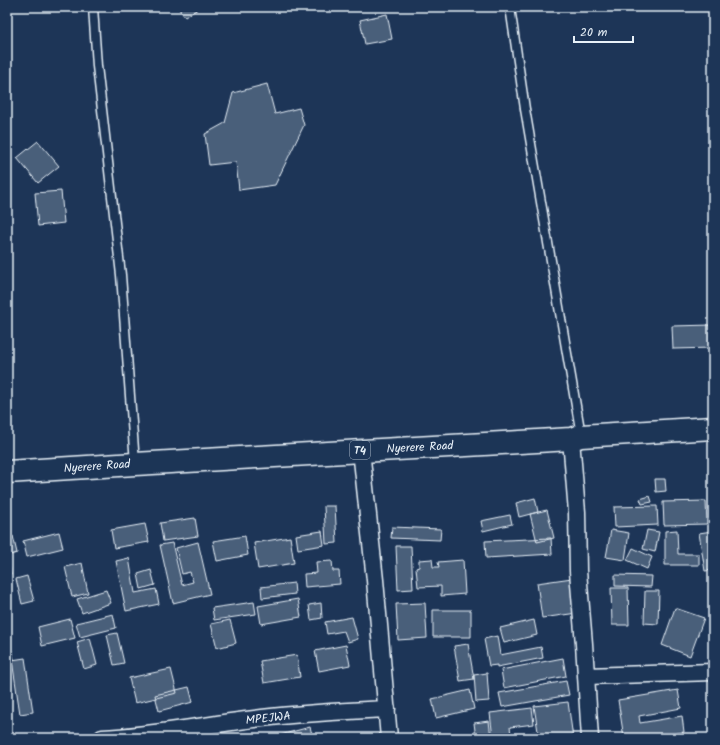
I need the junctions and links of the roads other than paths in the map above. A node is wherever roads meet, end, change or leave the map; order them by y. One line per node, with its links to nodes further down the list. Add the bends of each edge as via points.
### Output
1 (93, 7): 6 (lane, via 97,66 122,276)
2 (510, 7): 4 (lane)
3 (713, 428): 4 (highway, Nyerere Road / T4)
4 (576, 438): 5 (highway, Nyerere Road / T4); 9 (street, via 578,570)
5 (361, 450): 6 (highway, Nyerere Road / T4); 10 (street)
6 (135, 464): 7 (highway, Nyerere Road / T4)
7 (7, 472)
8 (713, 672): 9 (street)
9 (586, 676): 13 (street)
10 (387, 709): 11 (street, MPEJWA, via 263,718 136,736); 12 (street)
11 (102, 738)
12 (389, 738)
13 (590, 738)

